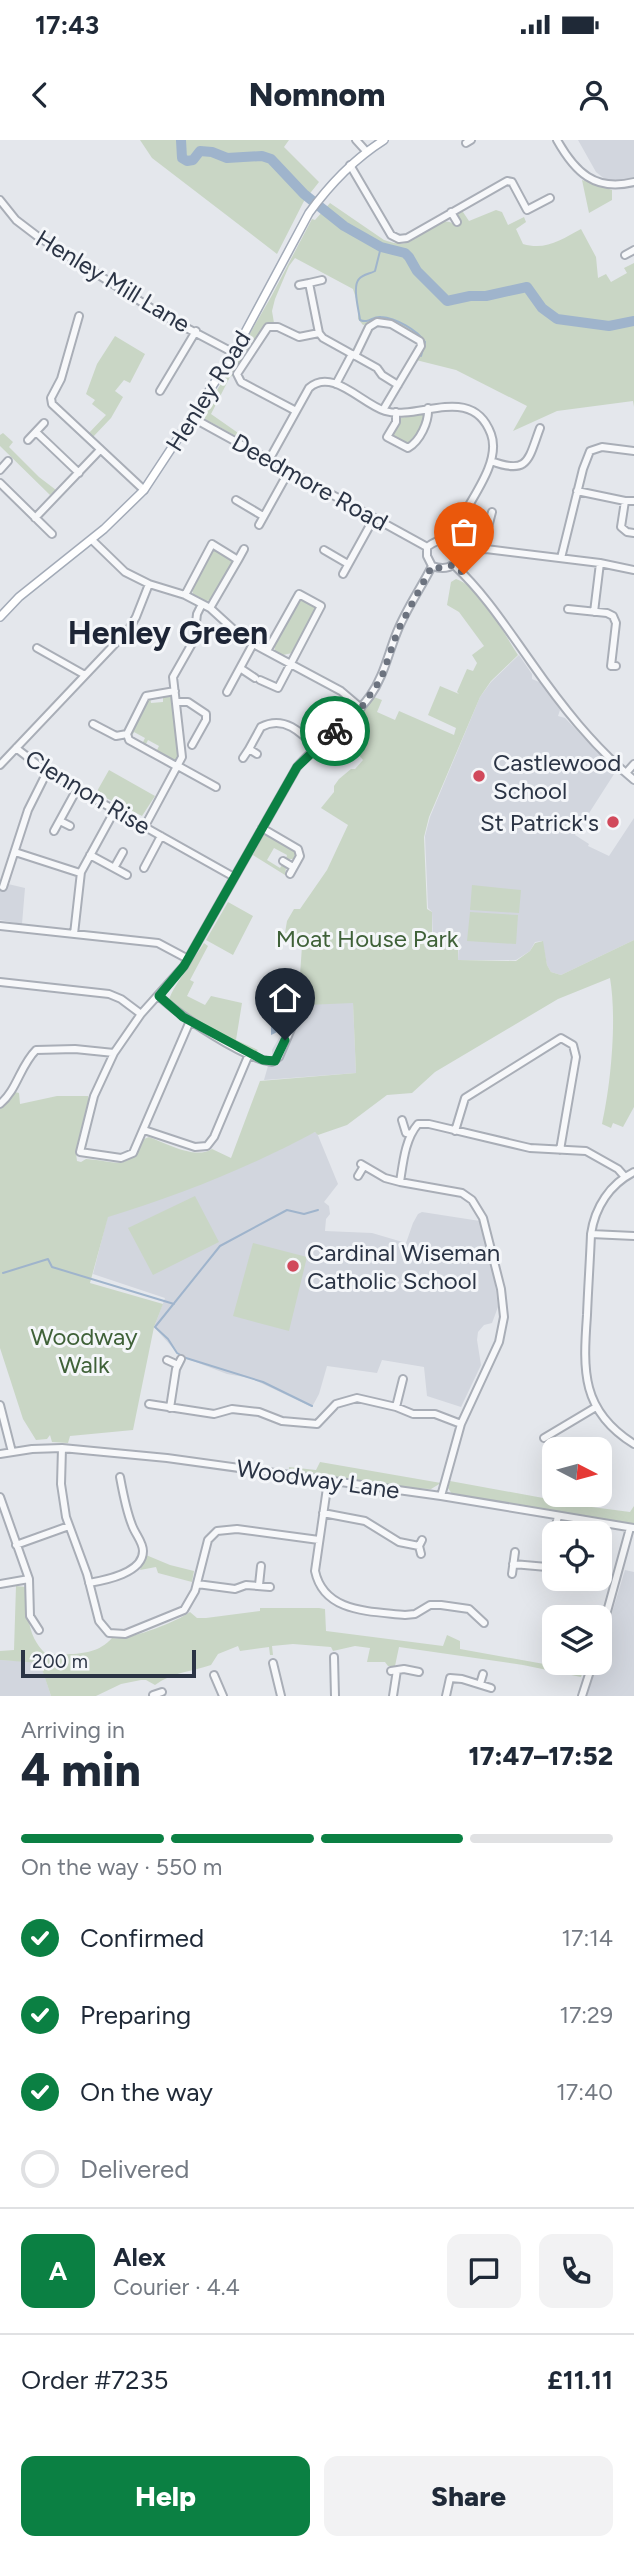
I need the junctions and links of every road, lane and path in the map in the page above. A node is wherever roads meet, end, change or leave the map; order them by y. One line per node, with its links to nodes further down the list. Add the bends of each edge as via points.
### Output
1 (356, 140): 4 (street)
2 (384, 140): 4 (main road, Henley Road)
3 (557, 140): 6 (street, via 570,163 590,178 613,184)
4 (366, 151): 5 (main road, Henley Road)
5 (350, 165): 9 (street, via 394,238 407,238); 21 (main road, Henley Road, via 309,213)
6 (634, 182)
7 (550, 198): 9 (street, via 527,210 512,182 507,181)
8 (0, 200): 19 (street, Henley Mill Lane, via 37,236)
9 (451, 212): 10 (street)
10 (457, 222)
11 (634, 250): 12 (street)
12 (625, 255)
13 (322, 280): 14 (street)
14 (309, 283): 15 (street); 20 (street)
15 (299, 285)
16 (79, 316): 17 (street)
17 (77, 325): 18 (street); 35 (street, via 51,401)
18 (86, 328)
19 (196, 331): 21 (street, Henley Mill Lane); 25 (street)
20 (319, 332): 22 (street); 28 (street, via 299,337 268,327 237,374 242,382)
21 (234, 353): 30 (main road, Henley Road)
22 (354, 355): 23 (street); 24 (street); 24 (street, via 369,327 377,322 415,337 421,346)
23 (336, 384): 27 (street); 28 (street, via 315,383)
24 (398, 385): 27 (street)
25 (160, 391)
26 (428, 408): 29 (street); 29 (street, via 428,420 408,448 387,437); 39 (street, via 463,408 480,417 493,441)
27 (383, 410): 29 (street)
28 (296, 411): 37 (street)
29 (396, 412)
30 (193, 418): 37 (street, Deedmore Road); 44 (main road, Henley Road)
31 (44, 423): 33 (street)
32 (540, 428): 39 (street, via 521,466)
33 (36, 432): 34 (street); 42 (street)
34 (28, 440)
35 (99, 450): 42 (street); 44 (street)
36 (634, 451): 45 (street, via 602,447 590,451)
37 (269, 460): 41 (street, Deedmore Road)
38 (8, 461): 40 (street)
39 (491, 461): 49 (street)
40 (0, 470)
41 (289, 471): 51 (street); 53 (street, Deedmore Road)
42 (79, 473): 52 (street)
43 (0, 483): 52 (street)
44 (144, 490): 60 (main road, Henley Road)
45 (577, 491): 48 (street); 67 (street)
46 (236, 500): 51 (street)
47 (634, 500): 48 (street)
48 (625, 501): 57 (street, via 621,527)
49 (465, 510): 54 (street); 61 (street)
50 (492, 512): 54 (street)
51 (263, 516): 55 (street)
52 (35, 518): 58 (street)
53 (374, 518): 63 (street, Deedmore Road); 70 (street)
54 (490, 520): 56 (street)
55 (259, 525)
56 (487, 531)
57 (634, 533)
58 (51, 534)
59 (218, 535): 62 (street)
60 (92, 540): 75 (street, via 116,565); 85 (main road, Henley Road)
61 (450, 541): 63 (street); 66 (street)
62 (212, 544): 68 (street); 77 (street)
63 (427, 547): 72 (street)
64 (244, 549): 68 (street)
65 (324, 550): 70 (street)
66 (459, 551): 67 (street, via 486,549); 71 (street)
67 (561, 558): 69 (street)
68 (238, 560): 82 (street)
69 (600, 563): 73 (street); 84 (street)
70 (348, 564): 74 (street)
71 (454, 565): 72 (street); 111 (street, via 486,598 577,724)
72 (432, 566): 96 (street, via 398,630 381,679)
73 (634, 570)
74 (343, 574)
75 (149, 584): 77 (street); 92 (street, via 133,623)
76 (303, 585): 78 (street)
77 (185, 594): 80 (street)
78 (299, 594): 81 (street); 88 (street)
79 (327, 598): 81 (street)
80 (202, 604): 82 (street); 93 (street, via 194,639 173,677)
81 (321, 606): 89 (street)
82 (211, 608): 86 (street)
83 (568, 609): 84 (street)
84 (594, 612): 90 (street, via 615,619 611,666)
85 (0, 617)
86 (253, 644): 88 (street); 91 (street)
87 (37, 648): 92 (street)
88 (267, 651): 89 (street)
89 (290, 662): 91 (street, via 278,688); 96 (street)
90 (616, 666)
91 (240, 668): 94 (street)
92 (85, 675): 102 (street)
93 (174, 691): 95 (street); 100 (street, via 146,696)
94 (227, 692)
95 (176, 702): 99 (street, via 188,702 205,712); 109 (street, via 182,753)
96 (361, 708): 103 (street)
97 (93, 724): 100 (street, via 116,736)
98 (192, 725): 99 (street)
99 (200, 731): 101 (street)
100 (127, 734): 109 (street, via 129,740)
101 (192, 745)
102 (16, 748): 108 (street); 110 (street, Clennon Rise)
103 (316, 748): 104 (street, via 295,728 274,722 261,727); 119 (street, via 297,767)
104 (249, 749): 105 (street); 106 (street)
105 (257, 754)
106 (243, 758)
107 (634, 764): 111 (street)
108 (0, 765)
109 (178, 767): 113 (street); 118 (street)
110 (47, 772): 114 (street, Clennon Rise); 122 (street, via 28,810)
111 (626, 773): 112 (street)
112 (634, 779)
113 (216, 788)
114 (77, 789): 115 (street, Clennon Rise); 116 (street)
115 (114, 810): 118 (street, Clennon Rise); 124 (street)
116 (60, 821): 117 (street); 120 (street)
117 (70, 826)
118 (145, 826): 121 (street, Clennon Rise)
119 (262, 828): 125 (street, via 298,849 300,856 292,870); 132 (street)
120 (54, 831)
121 (161, 836): 129 (street, Clennon Rise); 132 (street, Clennon Rise)
122 (15, 852): 127 (street); 130 (street)
123 (123, 852): 128 (street)
124 (90, 855): 128 (street); 130 (street)
125 (283, 861)
126 (0, 862): 127 (street)
127 (10, 865): 133 (street)
128 (114, 868): 131 (street)
129 (144, 868)
130 (80, 873): 135 (street)
131 (127, 875)
132 (234, 877): 136 (street)
133 (3, 887)
134 (0, 926): 135 (street)
135 (74, 933): 136 (street, via 158,943)
136 (188, 958): 138 (street)
137 (0, 982): 140 (street, via 109,994)
138 (159, 996): 140 (street); 141 (street)
139 (300, 1008): 143 (street, via 275,1061)
140 (141, 1014): 142 (street)
141 (190, 1021): 143 (street); 146 (street)
142 (114, 1052): 144 (street, via 36,1050); 146 (street, via 94,1096 80,1152 125,1157 136,1148)
143 (249, 1054): 146 (street, via 207,1146 195,1147)
144 (0, 1104)
145 (402, 1120): 148 (street, via 406,1133)
146 (144, 1130)
147 (455, 1131): 148 (street, via 422,1123); 149 (street); 149 (street, via 465,1098 561,1038 573,1045 576,1057)
148 (411, 1134): 153 (street)
149 (560, 1150): 152 (street, via 586,1151)
150 (634, 1172): 152 (street)
151 (358, 1176): 153 (street, via 363,1165)
152 (625, 1177): 154 (street, via 602,1200)
153 (400, 1182): 163 (street, via 462,1192 472,1200 481,1213 498,1271 502,1330)
154 (591, 1234): 155 (street); 159 (street, via 584,1359)
155 (634, 1236)
156 (167, 1360): 161 (street, via 179,1362)
157 (403, 1378): 160 (street)
158 (149, 1405): 161 (street)
159 (596, 1406): 164 (street); 165 (street, via 612,1428)
160 (396, 1407): 161 (street, via 351,1398 336,1404 317,1424 232,1409 214,1414); 163 (street)
161 (170, 1408)
162 (1, 1409): 167 (street)
163 (461, 1424): 171 (street)
164 (546, 1437)
165 (634, 1444)
166 (62, 1448): 167 (street, Woodway Lane); 170 (street, Woodway Lane); 176 (street, via 62,1496)
167 (12, 1452): 168 (street, Woodway Lane)
168 (0, 1454)
169 (120, 1477): 186 (street, via 142,1555 131,1569)
170 (328, 1481): 171 (street, Woodway Lane); 173 (street)
171 (441, 1496): 175 (street, Woodway Lane)
172 (0, 1497): 174 (street)
173 (323, 1513): 178 (street); 181 (street, via 365,1521 399,1542 421,1543)
174 (3, 1514): 179 (street)
175 (558, 1516): 177 (street, Woodway Lane); 182 (street, via 547,1567)
176 (69, 1526): 179 (street); 186 (street)
177 (632, 1528): 191 (street)
178 (319, 1540): 188 (street, via 237,1529 217,1531 208,1539); 192 (street, via 316,1576 339,1605 405,1615 441,1605 469,1609)
179 (16, 1545): 185 (street)
180 (515, 1552): 182 (street)
181 (421, 1554)
182 (513, 1564): 184 (street)
183 (261, 1566): 189 (street)
184 (512, 1574)
185 (29, 1579): 187 (street); 193 (street, via 30,1616)
186 (89, 1583): 188 (street, via 101,1626 119,1635 179,1614 189,1605)
187 (0, 1584)
188 (197, 1584): 189 (street, via 235,1589)
189 (259, 1586): 190 (street)
190 (270, 1587)
191 (609, 1605)
192 (484, 1623)
193 (38, 1630)
194 (334, 1657): 206 (street)
195 (274, 1663): 205 (street)
196 (448, 1670): 201 (street)
197 (419, 1672): 207 (street, via 394,1670)
198 (483, 1674): 202 (street)
199 (214, 1675): 204 (street)
200 (589, 1675): 209 (street)
201 (450, 1678): 202 (street); 208 (street)
202 (480, 1684): 203 (street)
203 (491, 1688)
204 (223, 1696)
205 (281, 1696)
206 (335, 1696)
207 (393, 1696)
208 (446, 1696)
209 (582, 1696)

